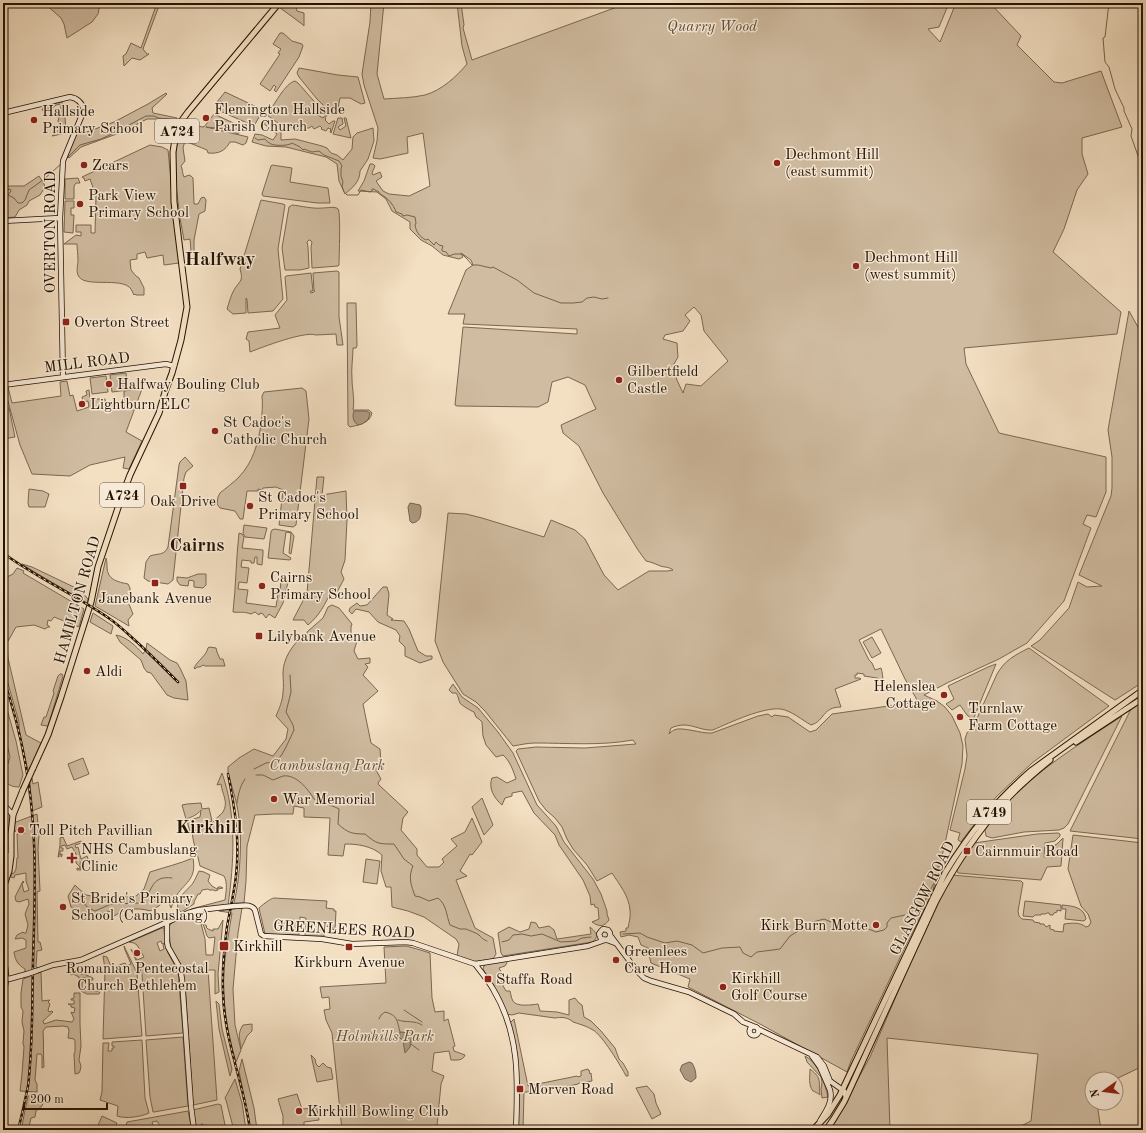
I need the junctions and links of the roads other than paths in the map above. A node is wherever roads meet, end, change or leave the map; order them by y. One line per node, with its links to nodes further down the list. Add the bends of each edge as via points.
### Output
1 (279, 3): 5 (main road, HAMILTON ROAD / A724, via 188,112 176,133 173,186 187,307 181,340)
2 (3, 113): 3 (main road, OVERTON ROAD, via 73,97 83,107 84,110 62,160)
3 (60, 218): 4 (main road); 6 (main road, OVERTON ROAD)
4 (3, 221)
5 (172, 365): 6 (main road, MILL ROAD); 11 (main road, HAMILTON ROAD / A724, bridge, via 172,373 159,413 122,496 98,567 91,602 48,735)
6 (63, 377): 7 (main road, MILL ROAD)
7 (3, 385)
8 (1143, 690): 31 (main road, GLASGOW ROAD / A749, via 1032,770 1004,796 975,829 945,873)
9 (1143, 698): 34 (main road, GLASGOW ROAD / A749, via 1045,764 1004,801 971,842 936,901 859,1067)
10 (3, 804): 11 (main road)
11 (13, 815): 12 (main road, HAMILTON ROAD / A724, via 8,828 7,864); 13 (main road, HAMILTON ROAD / A724, via 10,867)
12 (3, 878)
13 (3, 888)
14 (167, 923): 21 (main road, GREENLEES ROAD, bridge, via 192,912 250,905 255,910 261,934 264,936 322,939 352,944 406,942); 22 (main road, GREENLEES ROAD, bridge, via 81,960 53,965 13,978); 36 (main road, via 168,947 180,968 182,979)
15 (610, 935): 16 (main road, via 608,930 603,929); 17 (main road); 19 (main road)
16 (600, 937): 17 (main road); 18 (main road)
17 (606, 940): 18 (main road, GREENLEES ROAD); 19 (main road)
18 (595, 944): 21 (main road, GREENLEES ROAD)
19 (616, 944): 24 (main road, via 644,978 689,992 734,1014)
20 (3, 953): 22 (main road)
21 (475, 964): 37 (main road, via 499,1000 513,1040 517,1065)
22 (4, 977): 23 (main road)
23 (3, 995)
24 (743, 1022): 25 (main road); 27 (main road)
25 (753, 1026): 26 (main road); 27 (main road)
26 (758, 1029): 28 (main road); 29 (main road)
27 (749, 1031): 28 (main road, via 752,1035)
28 (756, 1034): 29 (main road)
29 (767, 1034): 30 (main road)
30 (810, 1054): 32 (main road, via 821,1061 830,1081); 33 (main road, via 820,1067)
31 (849, 1078): 32 (main road, via 841,1085); 34 (main road, GLASGOW ROAD / A749)
32 (834, 1084): 34 (main road)
33 (830, 1090): 34 (main road, via 833,1093); 35 (main road, via 830,1104)
34 (843, 1093): 35 (main road, A749); 39 (main road, A749, via 833,1120)
35 (817, 1125): 38 (main road, A749)
36 (194, 1130)
37 (516, 1130)
38 (813, 1130)
39 (826, 1130)

